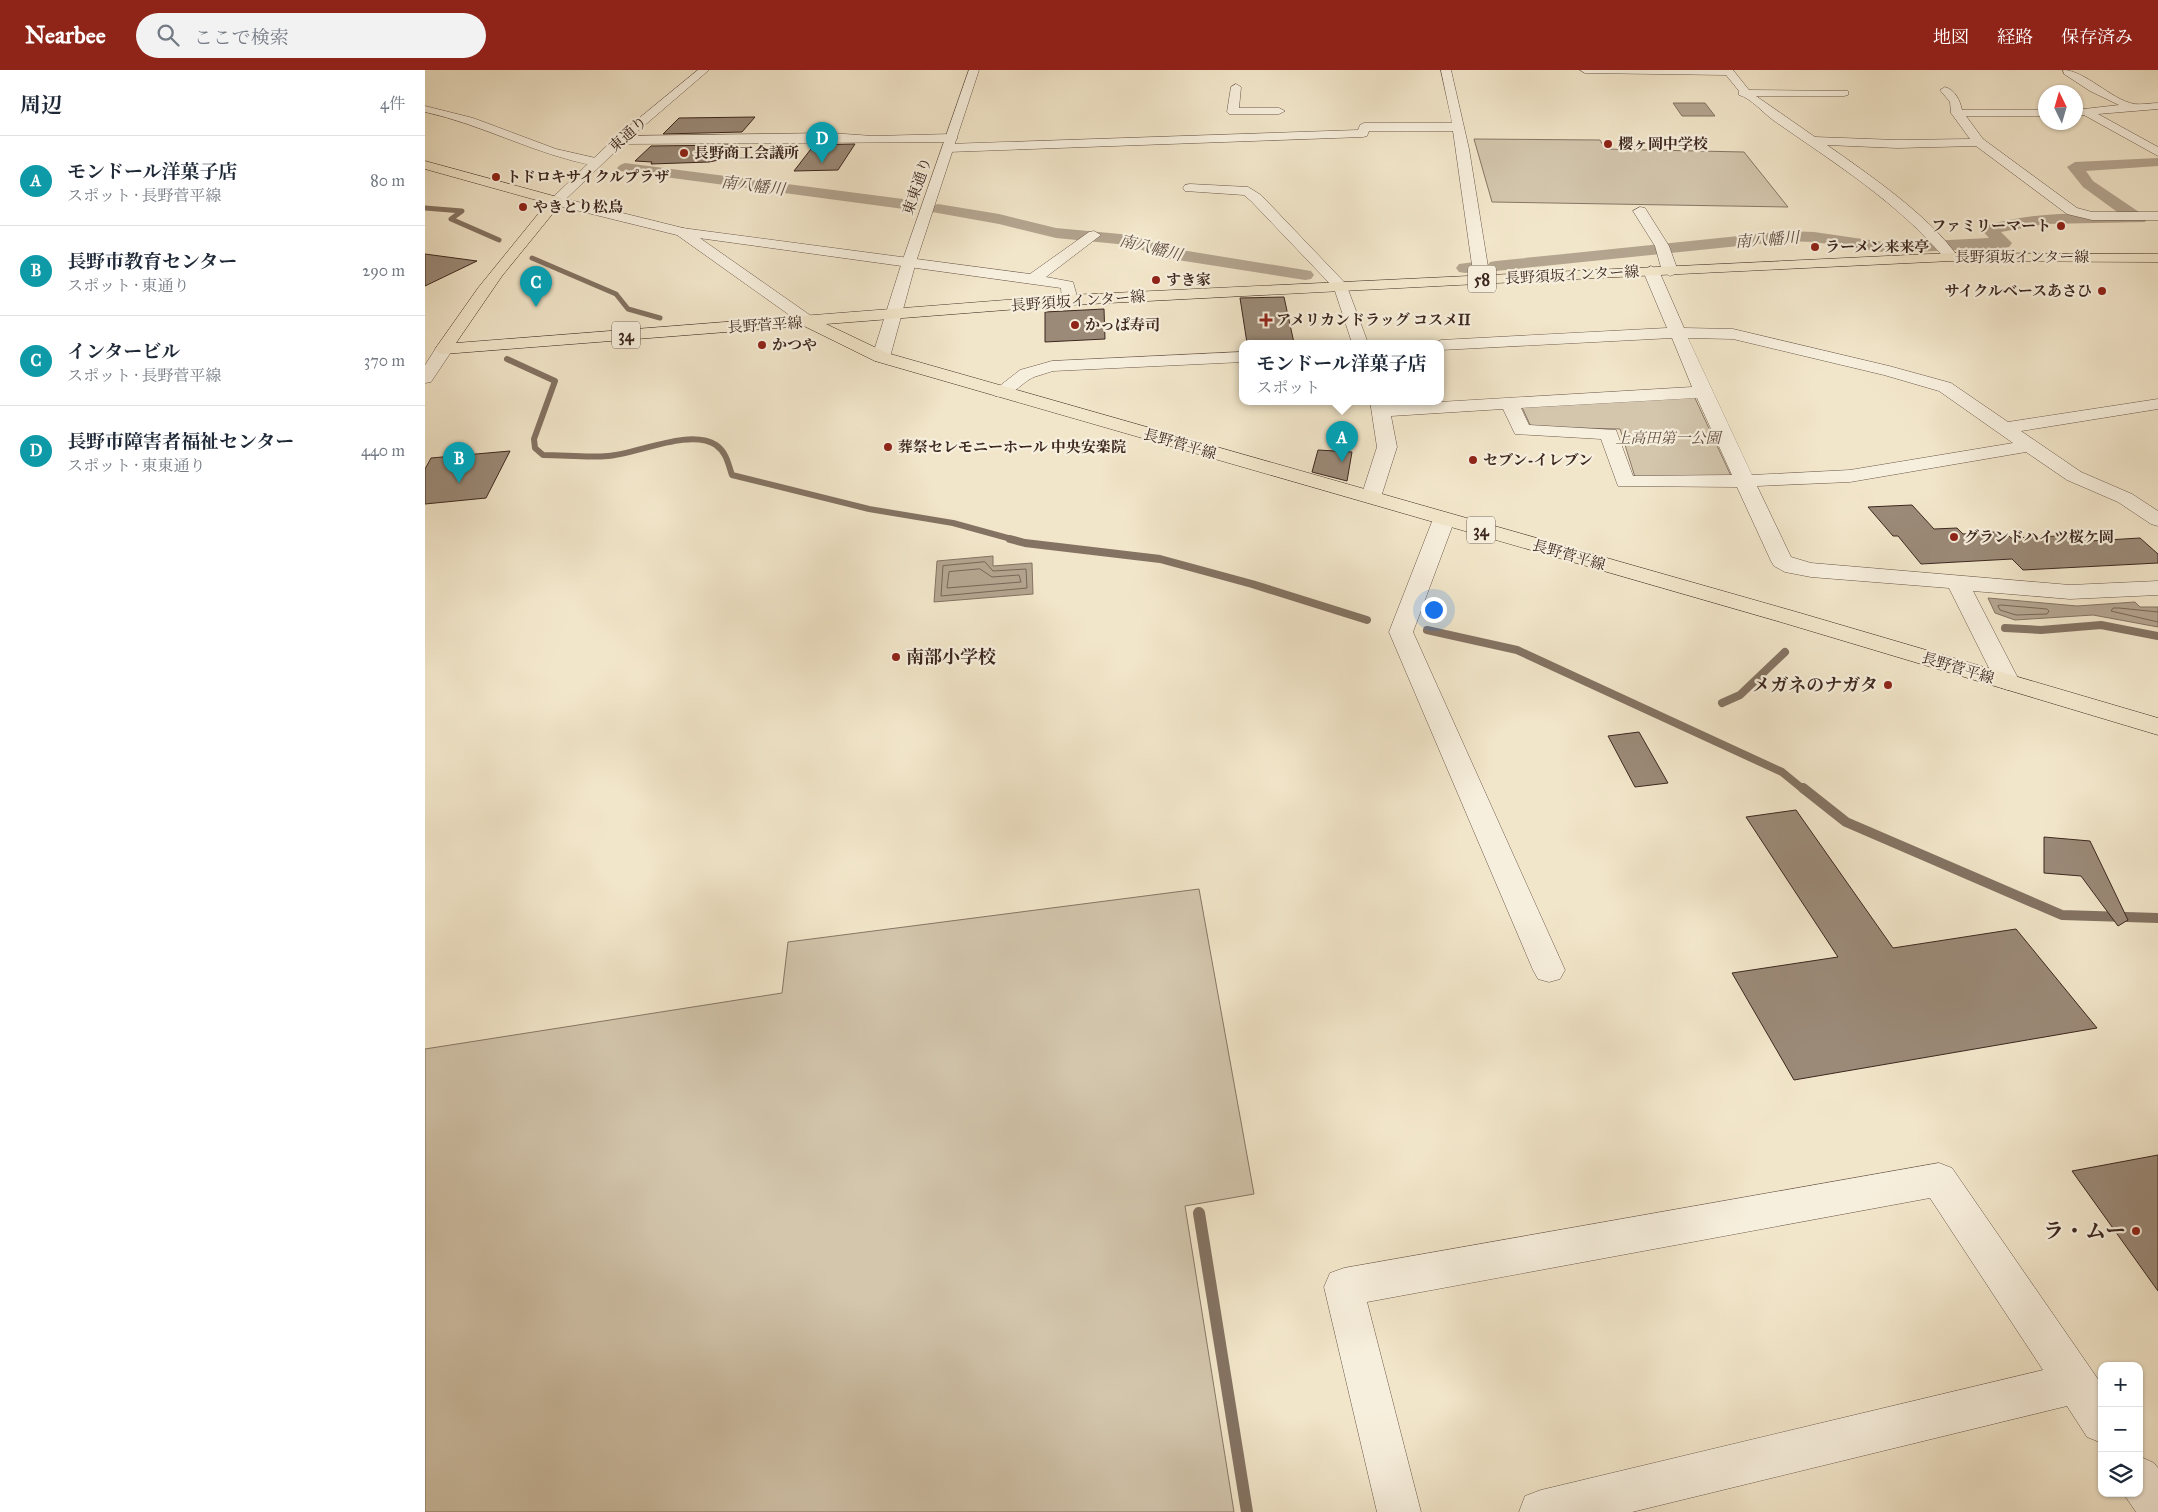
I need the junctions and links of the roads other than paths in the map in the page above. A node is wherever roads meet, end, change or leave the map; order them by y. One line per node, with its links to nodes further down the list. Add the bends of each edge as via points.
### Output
1 (704, 70): 24 (street, 東通り)
2 (974, 70): 27 (street, 東東通り)
3 (1446, 70): 21 (street)
4 (1585, 70): 6 (street)
5 (2068, 70): 14 (street, via 2094,89)
6 (1728, 71): 10 (street)
7 (1807, 82): 11 (street)
8 (1236, 87): 16 (street, via 1233,112)
9 (1945, 90): 17 (street, via 1955,101)
10 (1743, 93): 11 (street); 25 (street)
11 (1816, 93): 12 (street)
12 (1844, 93)
13 (2158, 106): 14 (street)
14 (2133, 107): 20 (street)
15 (425, 110): 29 (street, via 456,116 570,159)
16 (1279, 111)
17 (1957, 113): 18 (street); 26 (street)
18 (2038, 113)
19 (2083, 113): 20 (street)
20 (2088, 113): 23 (street)
21 (1458, 127): 27 (street, via 1364,127 1363,133); 43 (street)
22 (2158, 135): 23 (street)
23 (2129, 136): 28 (street)
24 (620, 140): 27 (street, via 830,137); 29 (street, 東通り)
25 (1813, 141): 26 (street); 37 (street, via 1910,213)
26 (1979, 142): 34 (street, via 2072,211 2093,216)
27 (950, 143): 39 (street, 東東通り)
28 (2158, 152)
29 (596, 162): 32 (street, 東通り)
30 (425, 165): 32 (main road)
31 (1190, 188): 44 (street, via 1248,191)
32 (555, 201): 35 (street); 52 (main road, via 501,266)
33 (1640, 211): 41 (street, via 1662,248)
34 (2158, 216)
35 (682, 232): 39 (street); 47 (street)
36 (1092, 237): 42 (street)
37 (1945, 250): 38 (main road, 長野須坂インター線 / 58); 41 (main road, 長野須坂インター線 / 58)
38 (2158, 258)
39 (909, 262): 42 (street); 46 (street, 東東通り)
40 (1651, 271): 41 (main road, 長野須坂インター線 / 58); 43 (main road, 長野須坂インター線 / 58); 48 (street)
41 (1670, 271)
42 (1033, 278): 45 (street, via 1068,285)
43 (1482, 279): 44 (main road, 長野須坂インター線 / 58)
44 (1341, 287): 45 (main road, 長野須坂インター線 / 58); 49 (street)
45 (1070, 300): 46 (main road, 長野須坂インター線 / 58)
46 (894, 314): 47 (main road, 長野須坂インター線 / 58); 54 (street, 東東通り)
47 (808, 321): 52 (main road, 長野菅平線 / 34); 54 (main road, 長野菅平線 / 34)
48 (1679, 333): 50 (street); 58 (street); 64 (street, via 1733,334 1945,387)
49 (1359, 340)
50 (1444, 345)
51 (425, 348): 52 (street)
52 (444, 349): 53 (street); 56 (street)
53 (425, 353)
54 (881, 357): 57 (main road, 長野菅平線 / 34)
55 (1239, 357): 57 (street, via 1052,366 1026,374)
56 (425, 378)
57 (1001, 392): 67 (main road, 長野菅平線 / 34)
58 (1703, 392): 59 (street); 66 (street)
59 (1509, 403): 62 (street); 66 (street, via 1522,430 1609,434 1625,482)
60 (2158, 404): 64 (street)
61 (1423, 405): 63 (street)
62 (1444, 405)
63 (1380, 406): 67 (street, via 1387,447)
64 (2004, 428): 65 (street)
65 (2028, 446): 66 (street, via 1850,476); 69 (street, via 2074,476 2125,498)
66 (1744, 482): 70 (street, via 1782,561 1793,567)
67 (1371, 497): 68 (main road, 長野菅平線 / 34)
68 (1444, 519): 72 (main road, 長野菅平線 / 34); 74 (street, via 1401,632)
69 (2158, 520)
70 (1957, 582): 71 (street, via 2070,592); 72 (street)
71 (2158, 588)
72 (2008, 682): 73 (main road, 長野菅平線 / 34)
73 (2158, 727)
74 (1549, 970)
75 (2076, 1383): 76 (street); 79 (street, via 1939,1180 1344,1287); 80 (street)
76 (2098, 1416)
77 (2143, 1484): 78 (street)
78 (2158, 1506)
79 (1399, 1512)
80 (1541, 1512)

